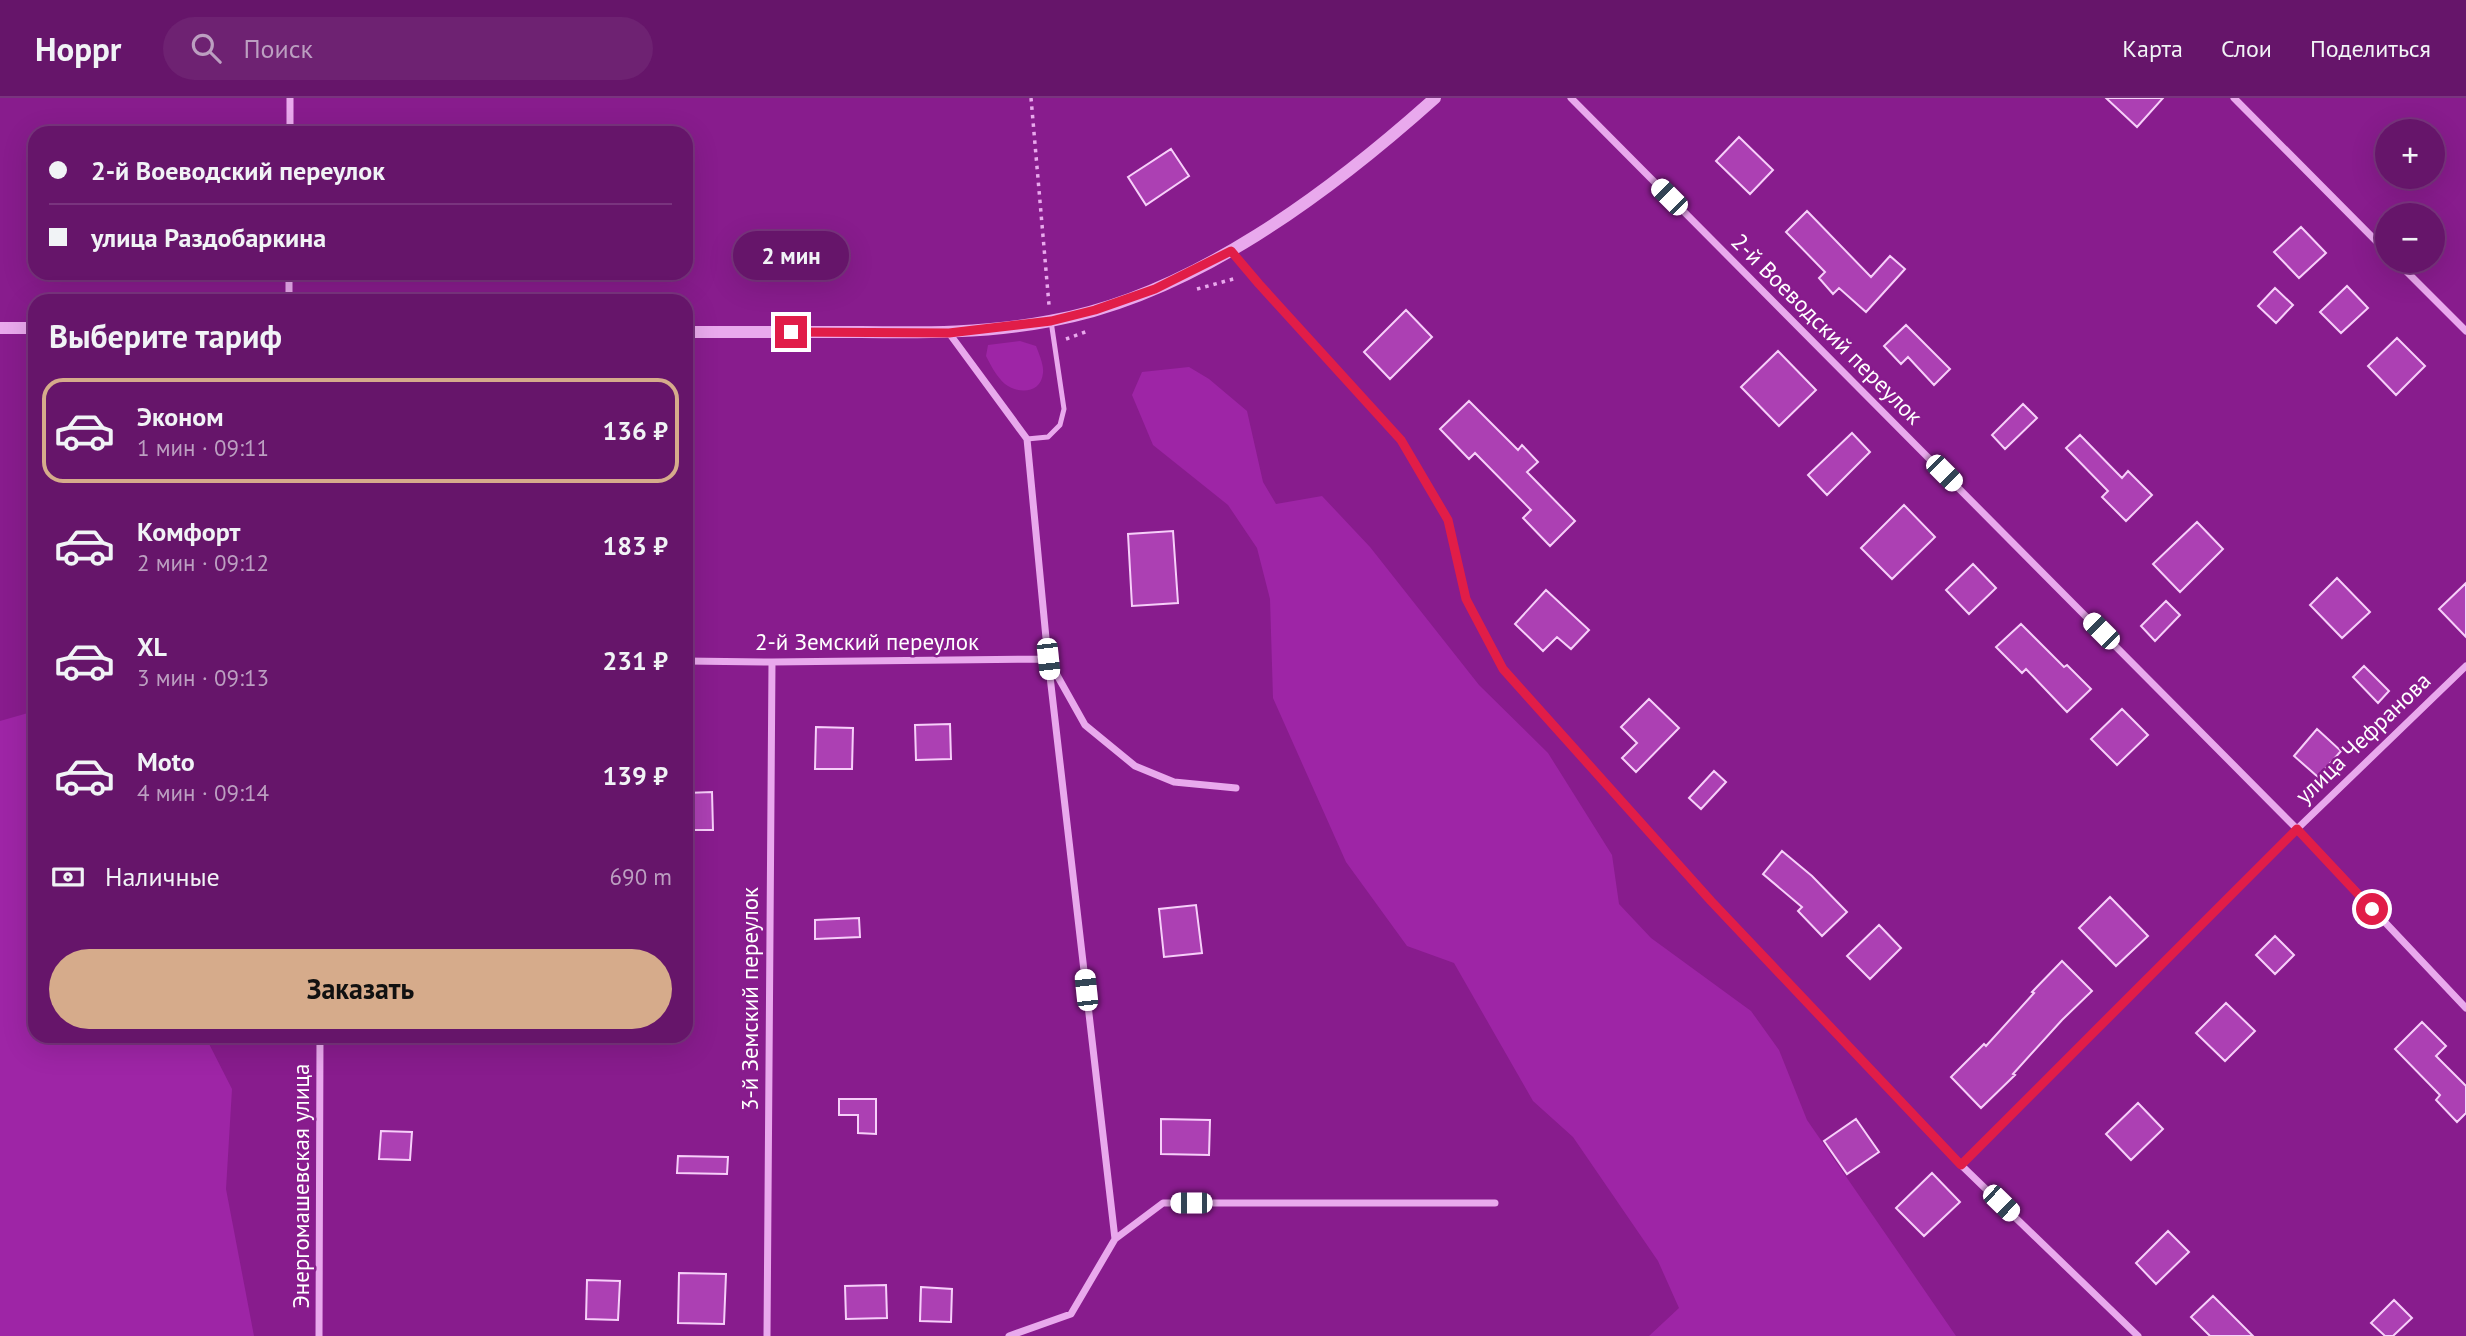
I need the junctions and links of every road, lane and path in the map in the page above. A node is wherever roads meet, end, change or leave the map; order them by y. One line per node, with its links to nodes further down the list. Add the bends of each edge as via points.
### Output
1 (290, 98): 6 (street)
2 (1031, 98): 10 (path)
3 (1435, 98): 8 (street, via 1379,148)
4 (1570, 98): 22 (street, 2-й Воеводский переулок)
5 (2234, 98): 7 (street)
6 (290, 126)
7 (2375, 240)
8 (1231, 251): 10 (street, via 1155,289); 25 (street, via 1401,440 1448,520 1466,599 1503,669 1711,901)
9 (2408, 273): 13 (street)
10 (1051, 321): 15 (street); 16 (lane, via 1064,409 1060,425 1048,437)
11 (0, 328): 12 (street)
12 (28, 328)
13 (2466, 331)
14 (693, 332): 15 (street)
15 (949, 333): 16 (street)
16 (1027, 439): 17 (street)
17 (1048, 659): 19 (street, 2-й Земский переулок); 21 (street, via 1085,725 1135,766 1174,782); 27 (street)
18 (693, 661): 19 (street, 2-й Земский переулок)
19 (772, 662): 29 (street, 3-й Земский переулок)
20 (2466, 666): 22 (street, улица Чефранова)
21 (1236, 789)
22 (2297, 829): 23 (street, 2-й Воеводский переулок); 25 (street, улица Чефранова)
23 (2466, 1009)
24 (320, 1043): 28 (street, Энергомашевская улица)
25 (1961, 1165): 31 (street)
26 (1495, 1203): 27 (street, via 1163,1203)
27 (1115, 1239): 30 (street, via 1071,1314)
28 (319, 1336)
29 (766, 1336)
30 (1009, 1336)
31 (2138, 1336)

